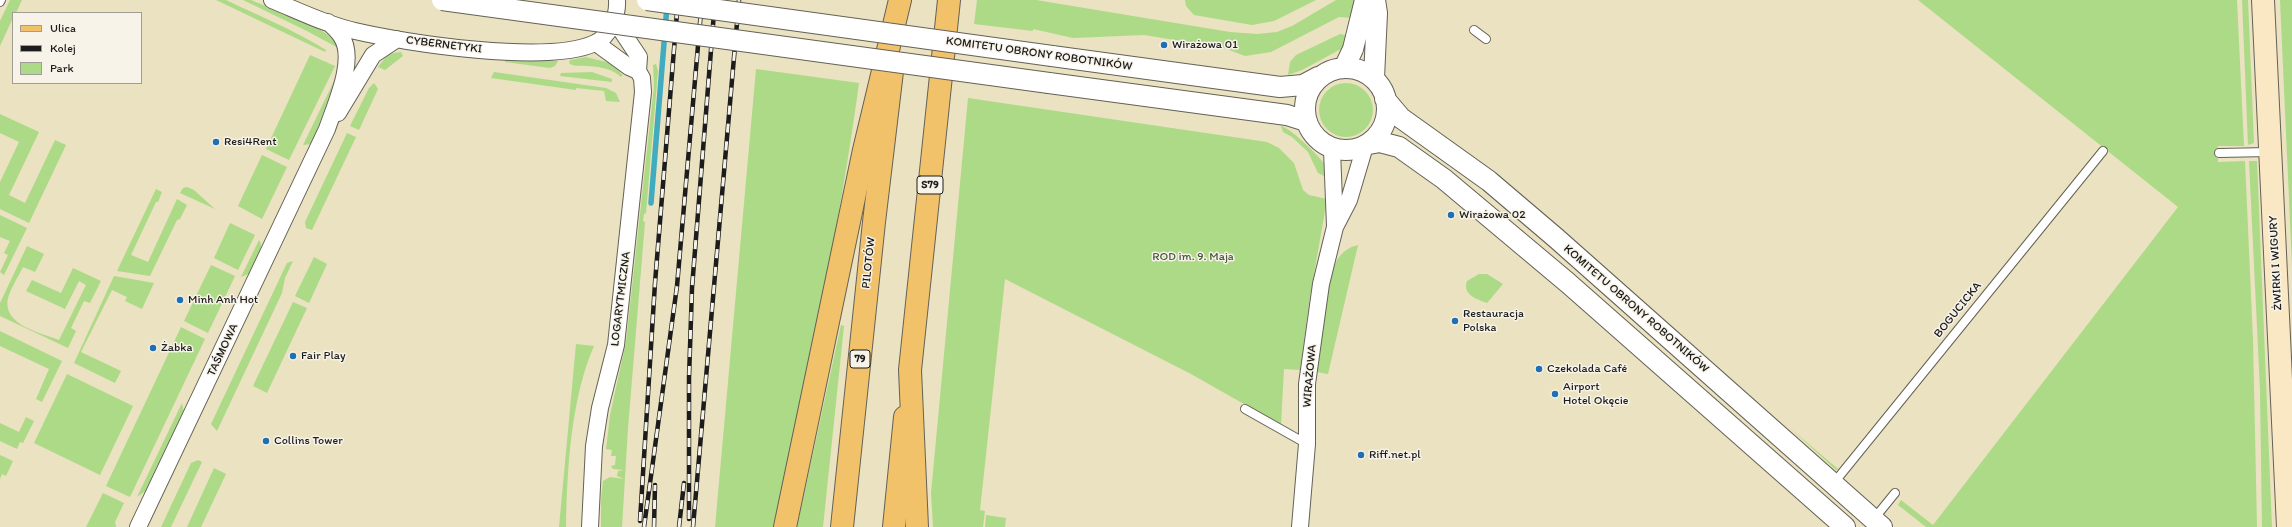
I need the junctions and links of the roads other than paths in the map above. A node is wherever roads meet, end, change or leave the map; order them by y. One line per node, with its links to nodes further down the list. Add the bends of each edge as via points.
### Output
1 (272, 0): 10 (street, CYBERNETYKI)
2 (442, 0): 21 (street, bridge, via 1287,115)
3 (617, 0): 11 (street, via 616,17)
4 (647, 0): 18 (street, KOMITETU OBRONY ROBOTNIKÓW, bridge, via 1280,87 1303,85)
5 (900, 0): 37 (main road, via 864,150); 38 (main road, PILOTÓW / 79)
6 (949, 0): 29 (main road, S79)
7 (1365, 0): 16 (street, via 1353,49)
8 (1375, 0): 19 (street, via 1377,13)
9 (2263, 0): 26 (main road, ŻWIRKI I WIGURY)
10 (328, 22): 13 (street, CYBERNETYKI, via 354,31); 22 (street, TAŚMOWA, via 341,36 347,58)
11 (612, 24): 15 (street); 17 (street, LOGARYTMICZNA, via 621,30 639,57)
12 (1474, 30): 14 (lane)
13 (397, 39): 15 (street, CYBERNETYKI, via 518,52 562,52); 22 (street, TAŚMOWA, via 379,49 370,58 356,86)
14 (1486, 39)
15 (596, 43): 17 (street)
16 (1345, 66): 18 (street); 19 (street, via 1358,69)
17 (638, 71): 36 (street, LOGARYTMICZNA, via 643,86 642,112 616,345 600,408 594,446)
18 (1318, 77): 21 (street, via 1306,98)
19 (1374, 78): 20 (street, via 1383,90)
20 (1385, 99): 23 (street, via 1382,127); 32 (street, KOMITETU OBRONY ROBOTNIKÓW, via 1402,118 1489,181 1556,238)
21 (1306, 121): 24 (street, via 1318,142)
22 (327, 129): 35 (street, TAŚMOWA)
23 (1367, 145): 24 (street, via 1342,152); 28 (street, WIRAŻOWA, via 1349,200); 42 (street, via 1380,142 1399,147 1444,179 1551,269)
24 (1332, 150): 28 (street, WIRAŻOWA)
25 (2103, 151): 32 (lane, BOGUCICKA)
26 (2270, 152): 27 (lane); 43 (main road, ŻWIRKI I WIGURY, via 2282,312)
27 (2219, 153)
28 (1335, 227): 31 (street, WIRAŻOWA, via 1321,284 1307,384)
29 (910, 370): 39 (main road); 40 (main road)
30 (1245, 409): 31 (lane)
31 (1307, 444): 41 (street, WIRAŻOWA)
32 (1833, 484): 34 (street, KOMITETU OBRONY ROBOTNIKÓW)
33 (1895, 493): 34 (lane)
34 (1877, 523)
35 (138, 527)
36 (590, 527)
37 (785, 527)
38 (842, 527)
39 (894, 527)
40 (917, 527)
41 (1300, 527)
42 (1845, 527)
43 (2288, 527)

